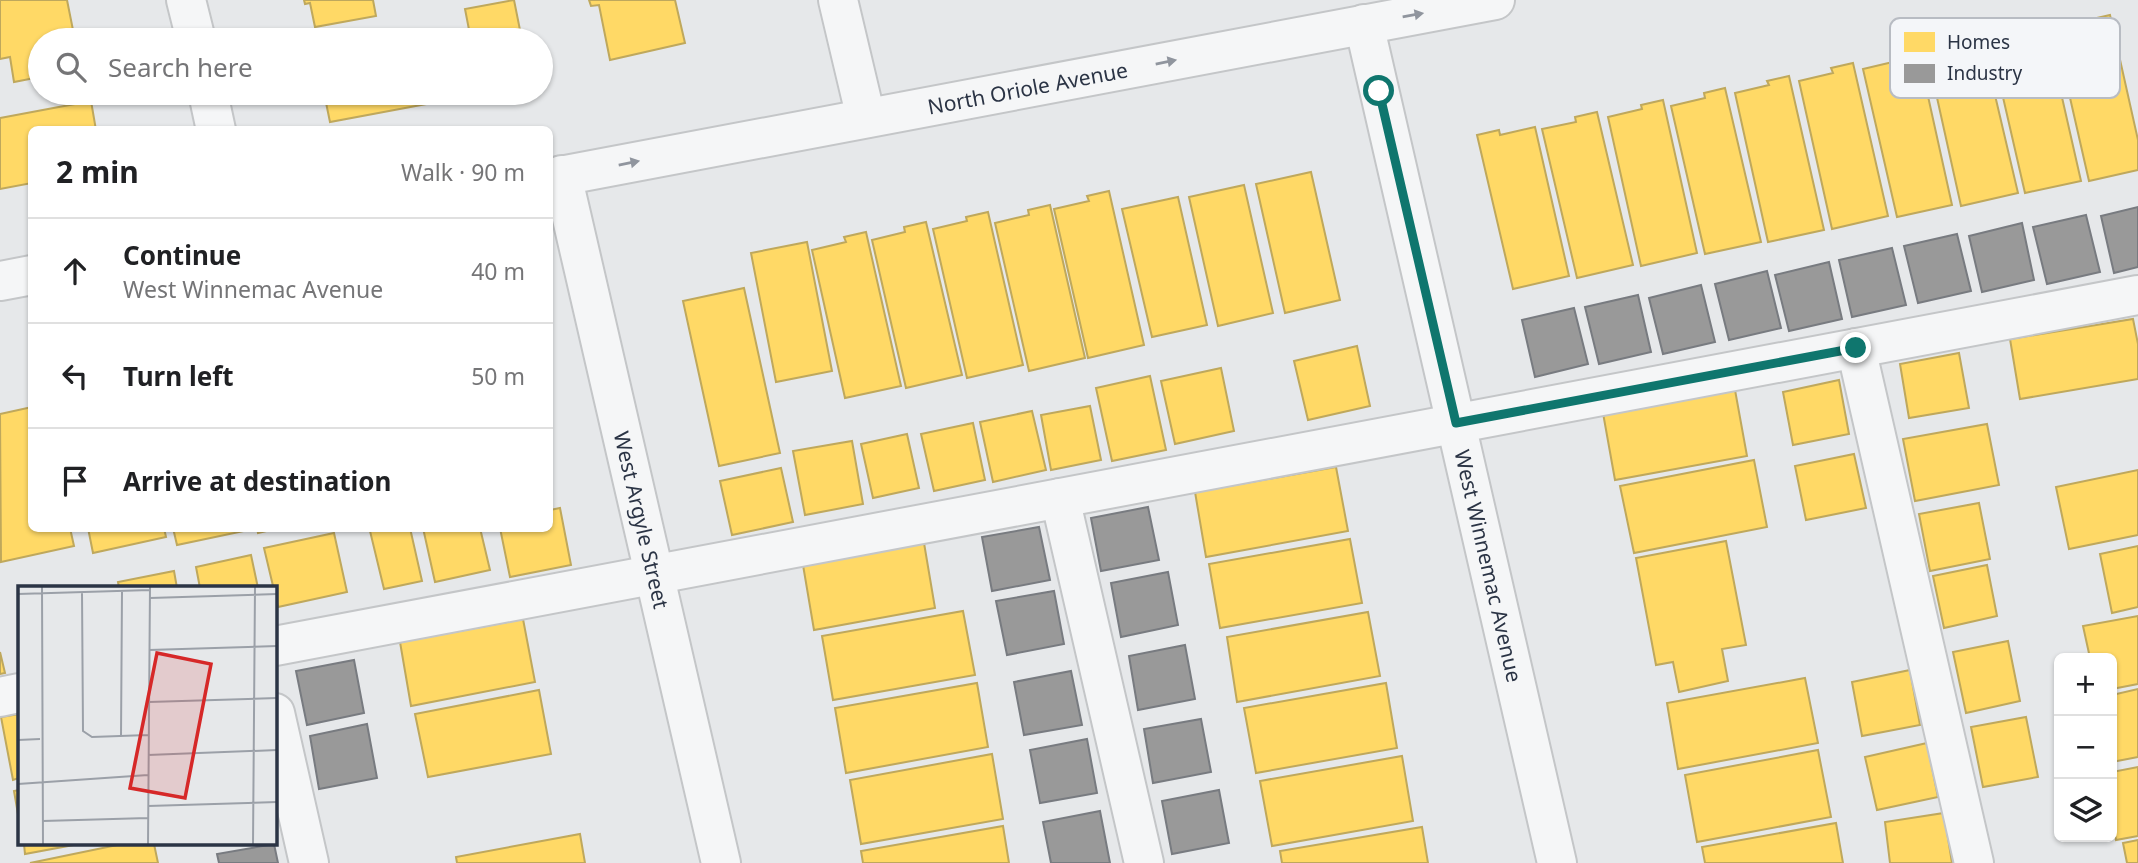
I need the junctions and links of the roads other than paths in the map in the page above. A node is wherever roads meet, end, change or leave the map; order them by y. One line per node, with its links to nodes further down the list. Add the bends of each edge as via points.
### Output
1 (186, 0): 5 (street)
2 (838, 0): 7 (street)
3 (1495, 0): 4 (street, North Oriole Avenue, one-way to 3)
4 (1364, 24): 7 (street, North Oriole Avenue, one-way to 4); 14 (street, West Winnemac Avenue)
5 (193, 28)
6 (211, 105): 8 (street)
7 (866, 118): 9 (street, North Oriole Avenue, one-way to 7)
8 (215, 126)
9 (556, 176): 16 (street, West Argyle Street)
10 (28, 276): 11 (street)
11 (0, 281)
12 (2138, 295): 13 (street)
13 (1856, 348): 14 (street); 25 (street)
14 (1456, 423): 15 (street); 24 (street, West Winnemac Avenue)
15 (1060, 498): 16 (street); 23 (street)
16 (654, 574): 17 (street); 22 (street, West Argyle Street)
17 (276, 646)
18 (18, 694): 19 (street)
19 (0, 697)
20 (276, 717): 21 (street)
21 (309, 863)
22 (721, 863)
23 (1144, 863)
24 (1557, 863)
25 (1974, 863)

